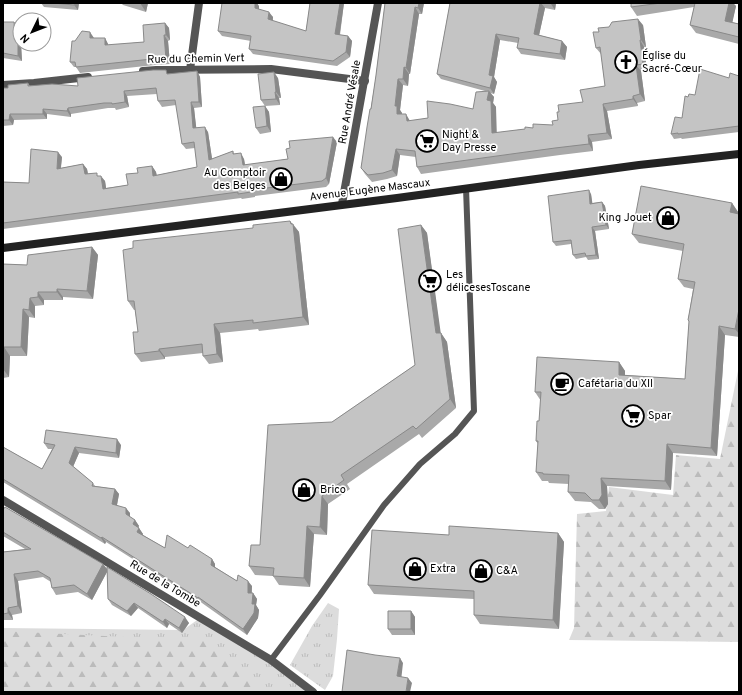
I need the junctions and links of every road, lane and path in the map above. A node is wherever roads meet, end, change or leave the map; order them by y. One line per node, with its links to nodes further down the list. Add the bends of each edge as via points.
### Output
1 (199, 3): 3 (street)
2 (378, 3): 6 (street, Rue André Vésale)
3 (190, 70): 4 (street, Rue du Chemin Vert); 6 (street, Rue du Chemin Vert, via 271,69)
4 (134, 72)
5 (95, 76): 7 (street)
6 (365, 81): 10 (street, Rue André Vésale)
7 (3, 86)
8 (739, 154): 9 (main road, Avenue Eugène Mascaux)
9 (466, 188): 10 (main road, Avenue Eugène Mascaux); 13 (lane, via 474,411 455,434 420,464 384,505)
10 (342, 204): 11 (main road, Avenue Eugène Mascaux)
11 (3, 248)
12 (3, 500): 13 (street, Rue de la Tombe)
13 (271, 660): 14 (street, Rue de la Tombe)
14 (313, 692)

